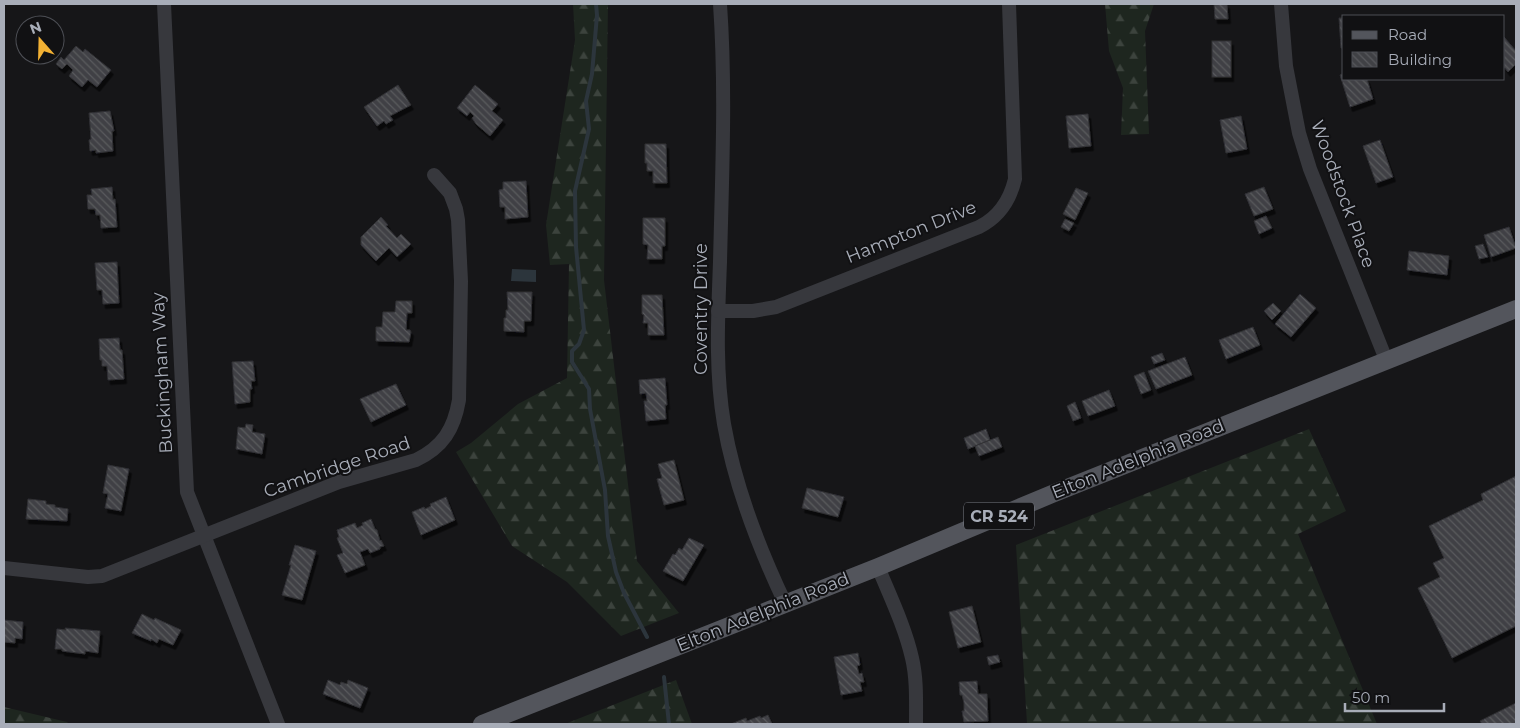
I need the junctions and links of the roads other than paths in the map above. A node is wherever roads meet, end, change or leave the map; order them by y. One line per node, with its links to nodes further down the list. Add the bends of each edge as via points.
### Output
1 (164, 4): 9 (street, Buckingham Way, via 186,482)
2 (720, 4): 7 (street, Coventry Drive, via 724,91)
3 (1009, 4): 7 (street, Hampton Drive, via 1014,179 1006,203 995,216 979,227 776,307)
4 (1281, 4): 8 (street, Woodstock Place, via 1286,66 1299,133 1310,169)
5 (434, 175): 9 (street, Cambridge Road, via 450,193 456,209 461,281 459,400 448,433 440,444 416,460 339,482)
6 (1516, 309): 8 (main road, Elton Adelphia Road / CR 524)
7 (718, 311): 12 (street, Coventry Drive, via 720,390 731,458 744,506)
8 (1388, 362): 10 (main road, Elton Adelphia Road / CR 524, via 1061,490)
9 (203, 536): 11 (street, Cambridge Road, via 102,576); 13 (street, Buckingham Way)
10 (878, 567): 12 (main road, Elton Adelphia Road / CR 524); 15 (street, via 908,642 915,677)
11 (4, 568)
12 (785, 604): 14 (main road, Elton Adelphia Road / CR 524)
13 (278, 724)
14 (482, 724)
15 (916, 724)

